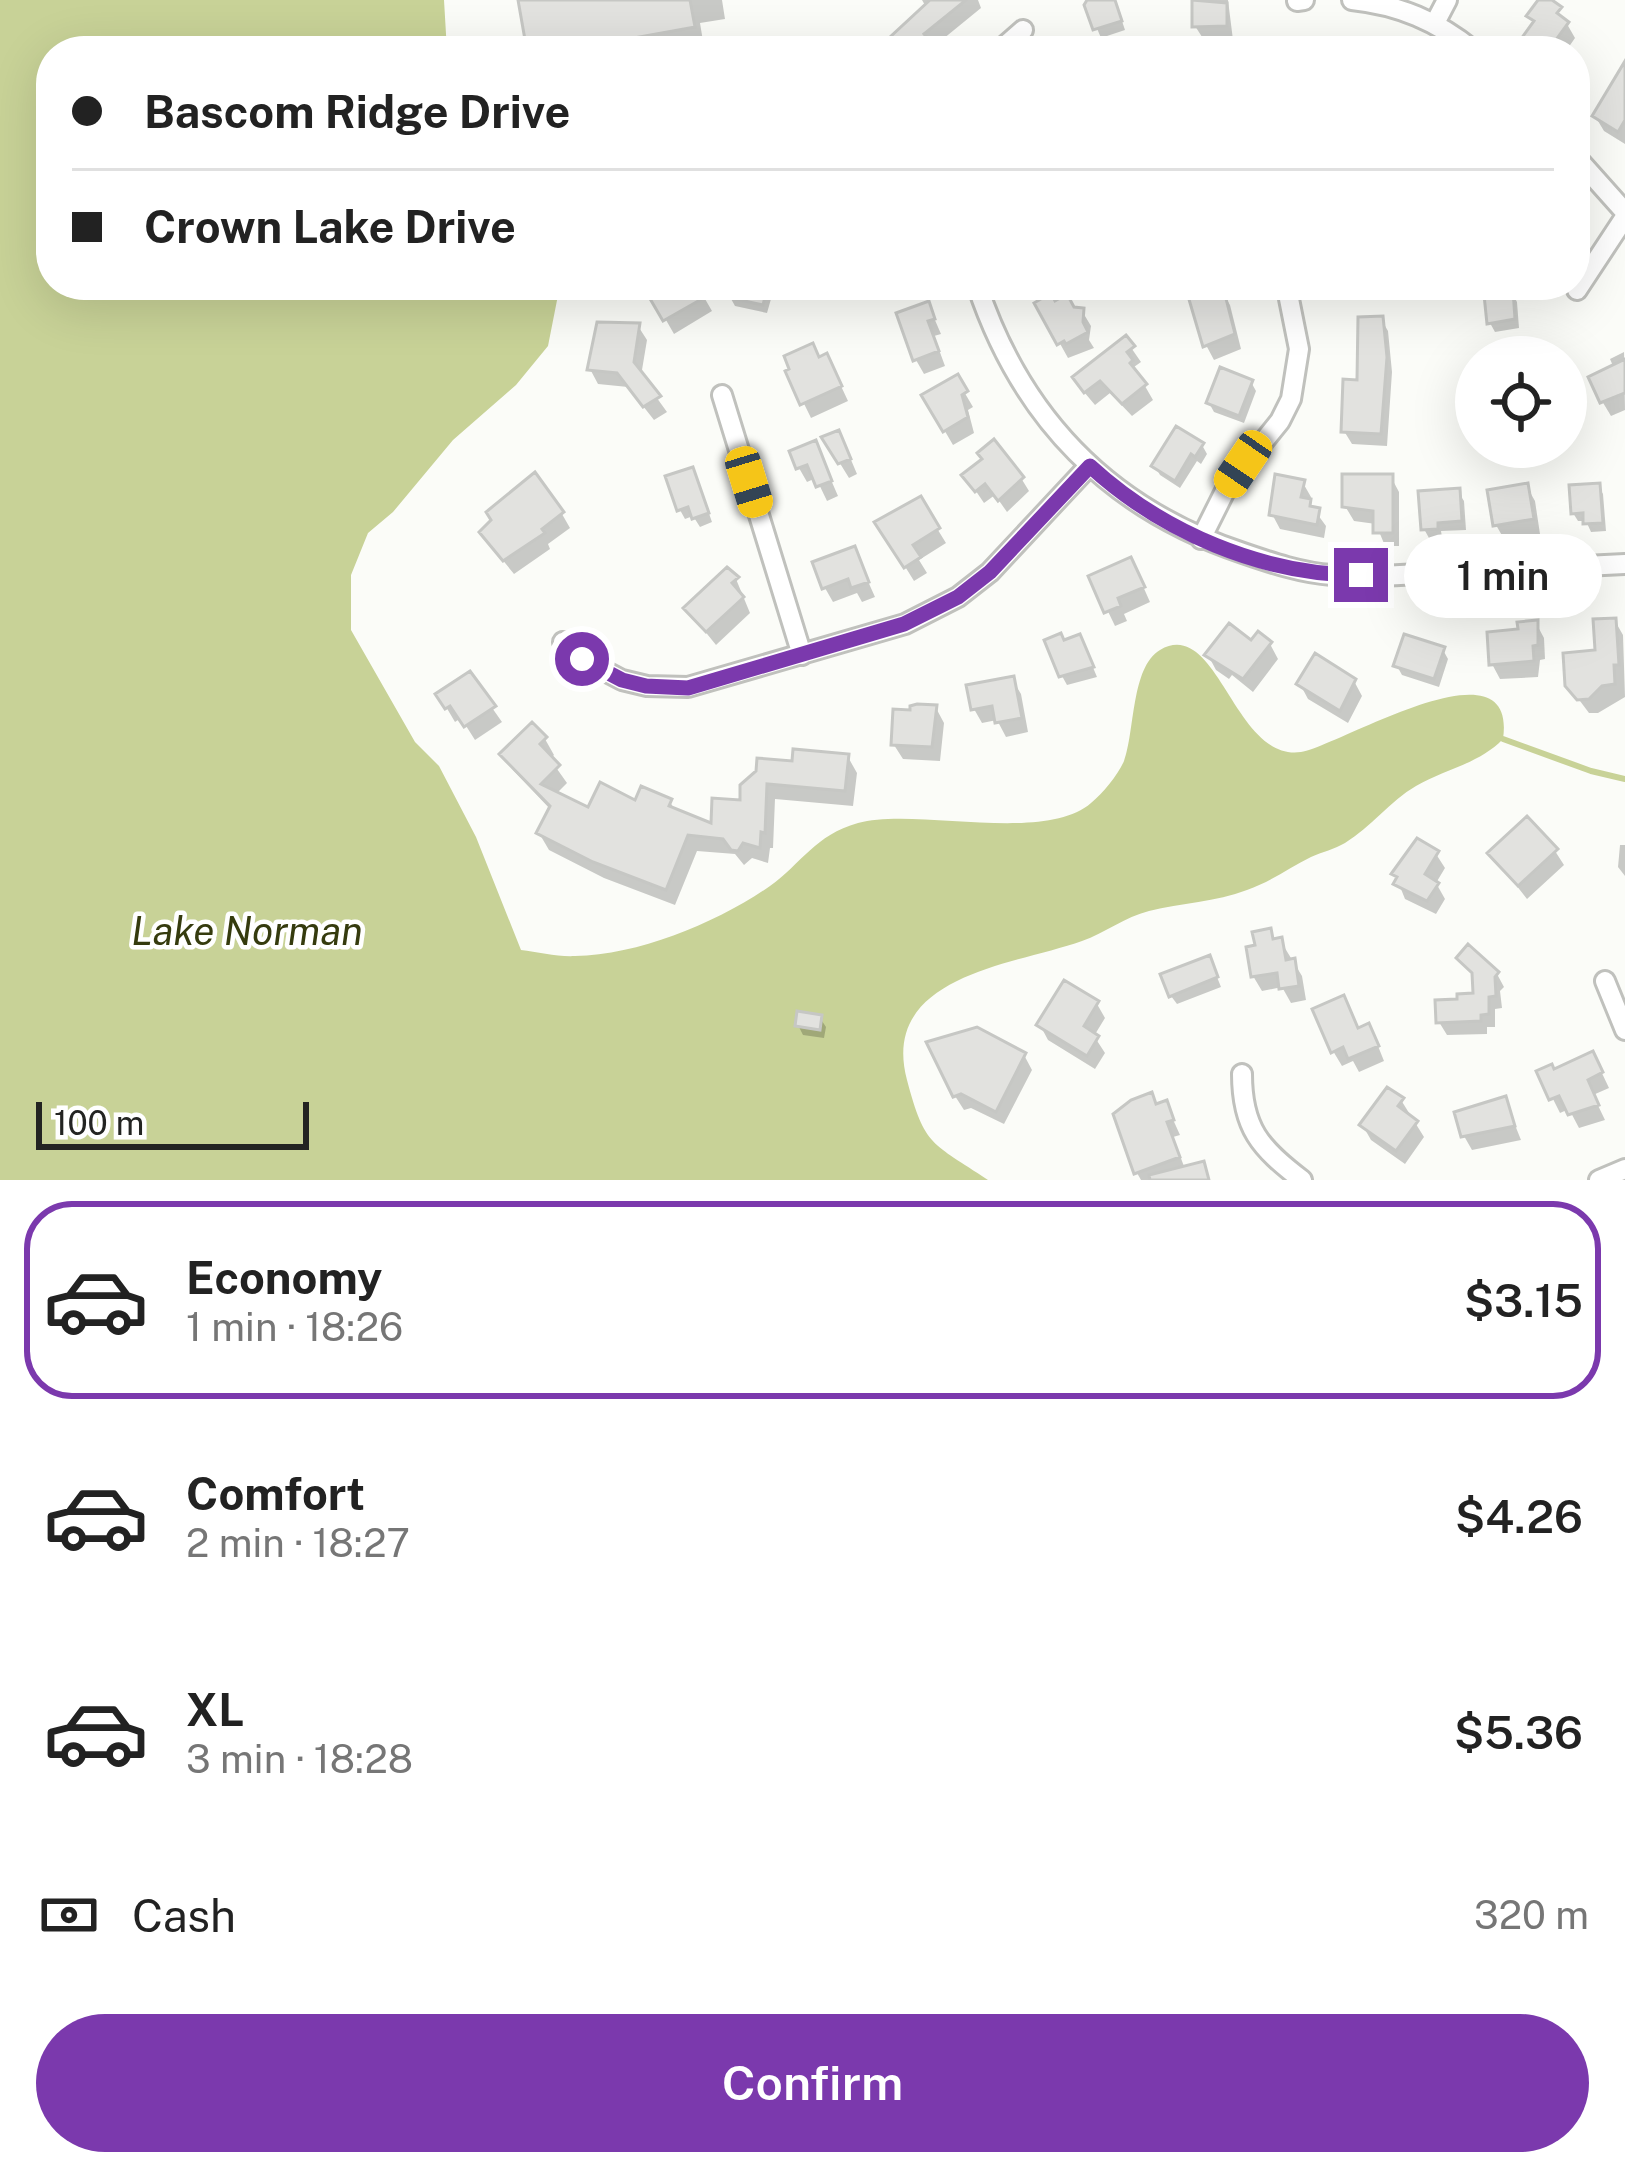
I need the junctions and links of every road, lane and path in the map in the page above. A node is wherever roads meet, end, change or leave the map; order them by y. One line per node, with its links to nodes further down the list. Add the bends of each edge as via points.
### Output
1 (1352, 0): 3 (street)
2 (1447, 0): 3 (street)
3 (1435, 23): 6 (street)
4 (1023, 30): 5 (street)
5 (1016, 36)
6 (1453, 36)
7 (1590, 173): 8 (street)
8 (1625, 214): 9 (street)
9 (1590, 269)
10 (982, 300): 13 (street, via 1016,374)
11 (1288, 300): 14 (street, via 1299,349 1291,399 1227,487)
12 (722, 395): 17 (street)
13 (1090, 466): 14 (street, via 1148,512); 17 (street, via 958,597 904,624)
14 (1201, 539): 15 (street, via 1330,575)
15 (1625, 564)
16 (562, 642): 17 (street, via 598,668 646,686 688,688)
17 (802, 655)
18 (1605, 981): 19 (street)
19 (1625, 1030)
20 (1242, 1074): 22 (street, via 1249,1126)
21 (1625, 1169): 23 (street)
22 (1302, 1180)
23 (1599, 1180)

